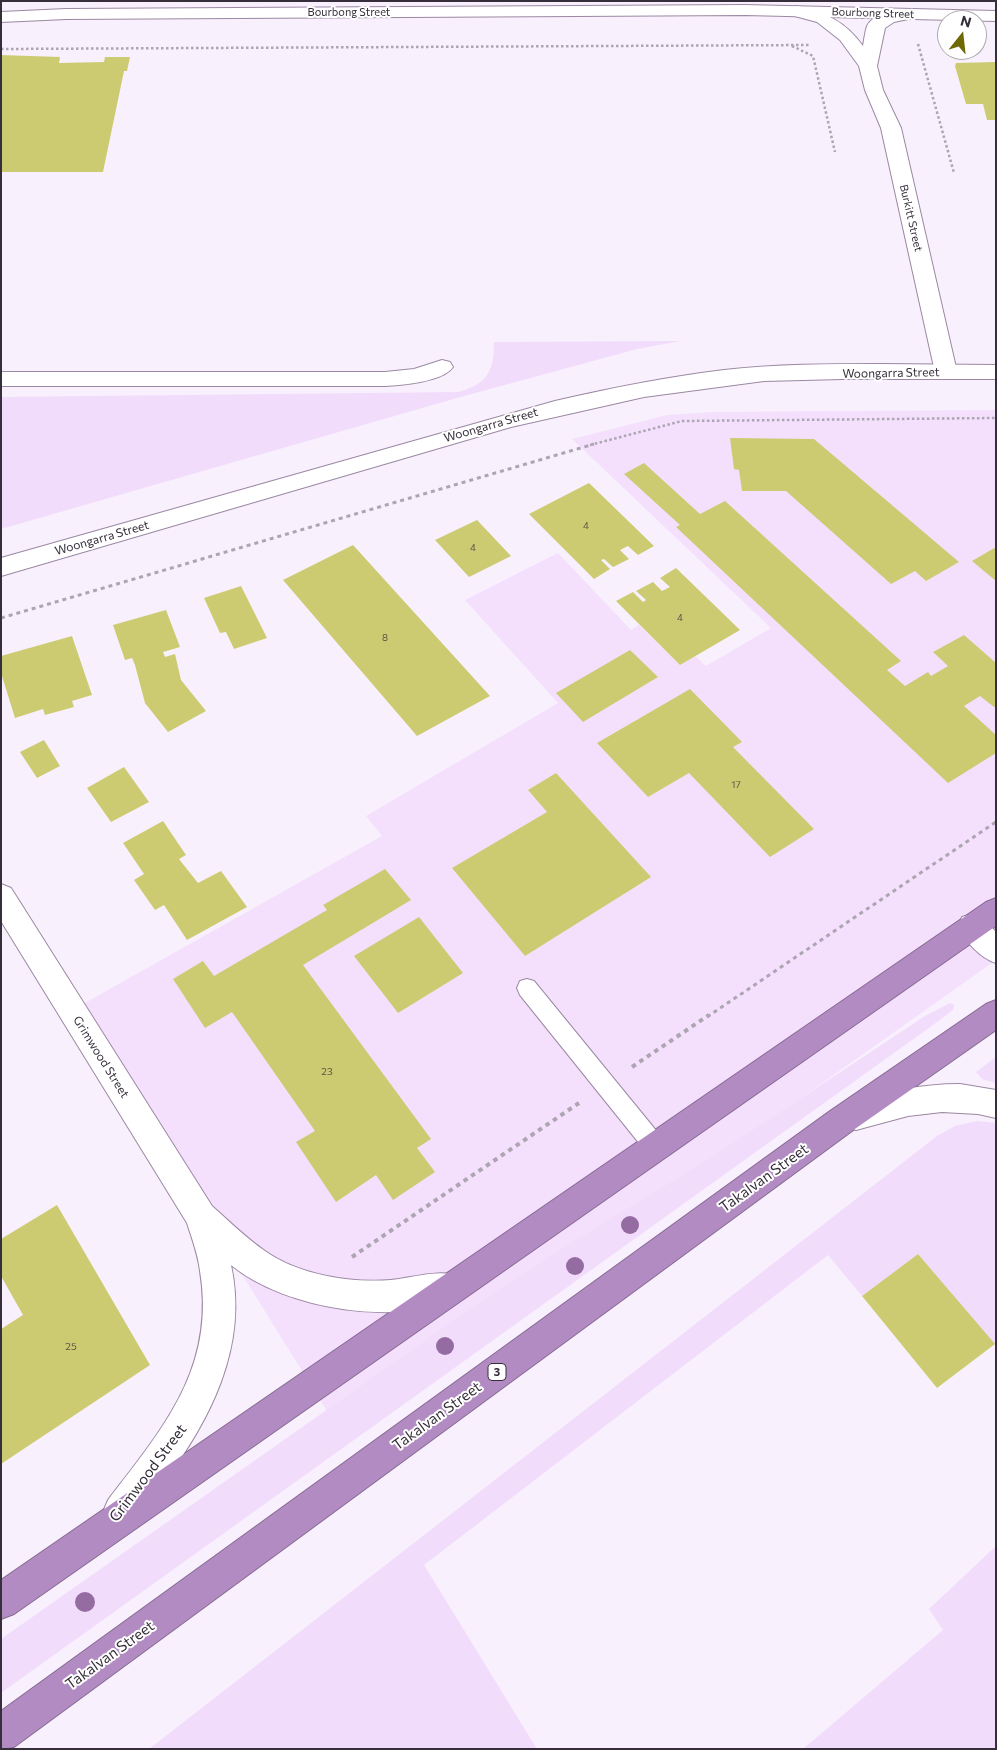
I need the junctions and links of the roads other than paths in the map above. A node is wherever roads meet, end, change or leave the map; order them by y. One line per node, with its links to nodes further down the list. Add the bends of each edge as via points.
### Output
1 (749, 1): 3 (street, via 756,7)
2 (950, 1): 6 (street, via 944,12)
3 (770, 10): 4 (street, Bourbong Street); 8 (street, Bourbong Street)
4 (797, 11): 5 (street, Bourbong Street); 9 (street, Burkitt Street, via 839,26)
5 (907, 14): 6 (street, Bourbong Street); 9 (street, Burkitt Street, via 888,18 876,26)
6 (928, 15): 7 (street, Bourbong Street)
7 (996, 16)
8 (1, 17)
9 (868, 66): 11 (street, Burkitt Street, via 874,90 892,128)
10 (442, 367): 13 (street, via 416,376 385,379)
11 (946, 372): 12 (street, Woongarra Street); 14 (street, Woongarra Street, via 751,376 691,381 580,401)
12 (996, 372)
13 (1, 379)
14 (1, 567)
15 (1, 896): 23 (street, Grimwood Street)
16 (984, 918): 17 (street); 22 (highway)
17 (996, 951)
18 (527, 988): 22 (lane)
19 (996, 1013): 21 (highway, Takalvan Street / 3)
20 (996, 1104): 21 (street, via 949,1097 917,1098)
21 (841, 1122): 27 (highway, Takalvan Street / 3)
22 (655, 1146): 24 (highway)
23 (201, 1217): 24 (street, Grimwood Street, via 251,1261 312,1288 366,1298); 25 (street, Grimwood Street, via 217,1275 218,1332 213,1359 202,1394 182,1431)
24 (451, 1288): 25 (highway)
25 (108, 1527): 26 (highway)
26 (1, 1601)
27 (1, 1734)

